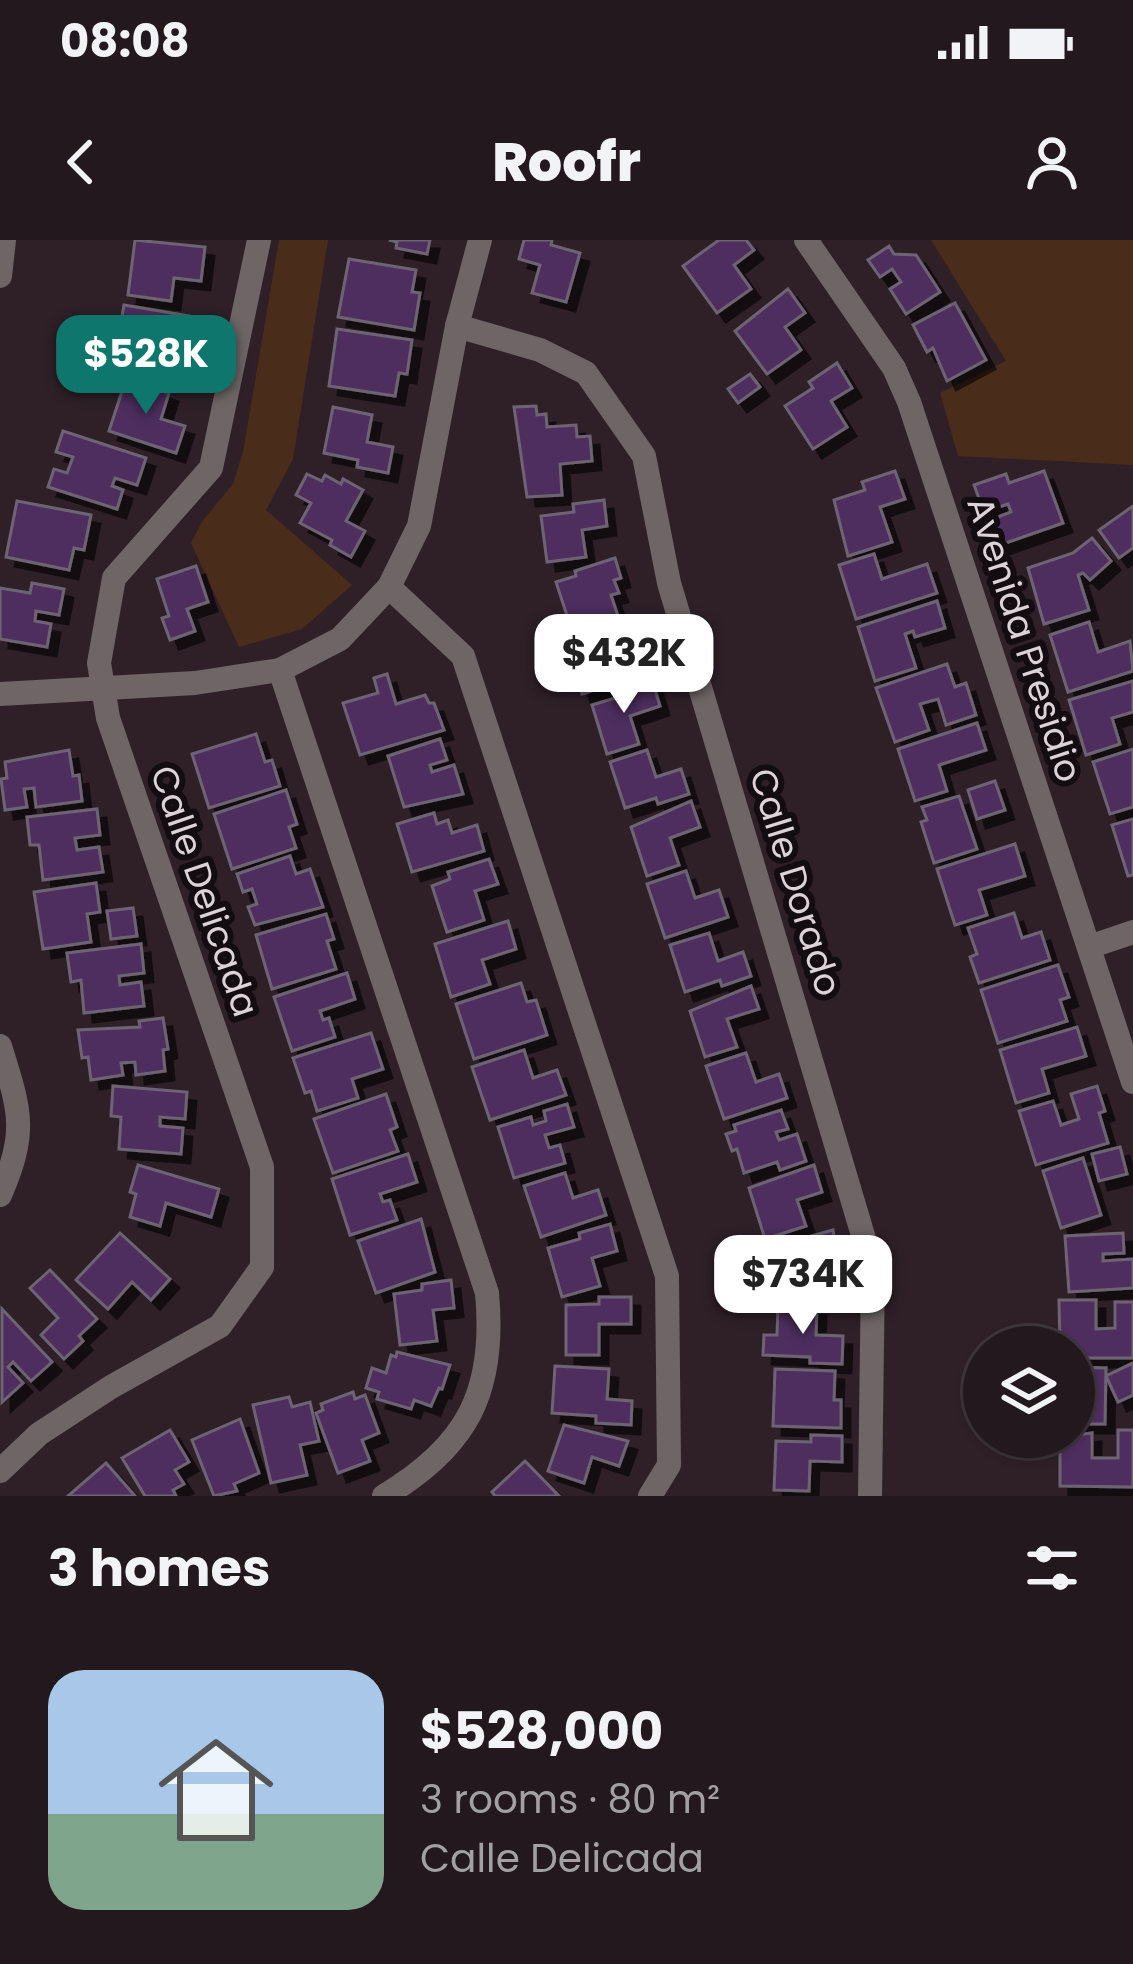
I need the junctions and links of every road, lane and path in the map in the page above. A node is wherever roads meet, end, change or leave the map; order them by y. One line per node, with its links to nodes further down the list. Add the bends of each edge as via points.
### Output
1 (4, 240): 5 (street)
2 (259, 240): 9 (street, Calle Delicada, via 211,468 114,578 99,663)
3 (480, 240): 6 (street)
4 (806, 240): 12 (street, Avenida Presidio, via 909,402)
5 (0, 276)
6 (457, 326): 7 (street, via 419,526); 19 (street, Calle Dorado, via 586,373 644,456 669,583 873,1269)
7 (388, 587): 8 (street, via 340,639); 18 (street, via 463,656 667,1276 669,1465)
8 (280, 670): 9 (street); 17 (street, via 488,1293 486,1369 465,1426 428,1467)
9 (104, 691): 10 (street); 16 (street, Calle Delicada, via 262,1167 262,1268 220,1326 57,1422)
10 (0, 694)
11 (1133, 932): 12 (street)
12 (1088, 946): 14 (street, Avenida Presidio)
13 (0, 1046): 15 (street, via 20,1145)
14 (1133, 1082)
15 (0, 1195)
16 (0, 1472)
17 (384, 1496)
18 (650, 1496)
19 (870, 1496)

